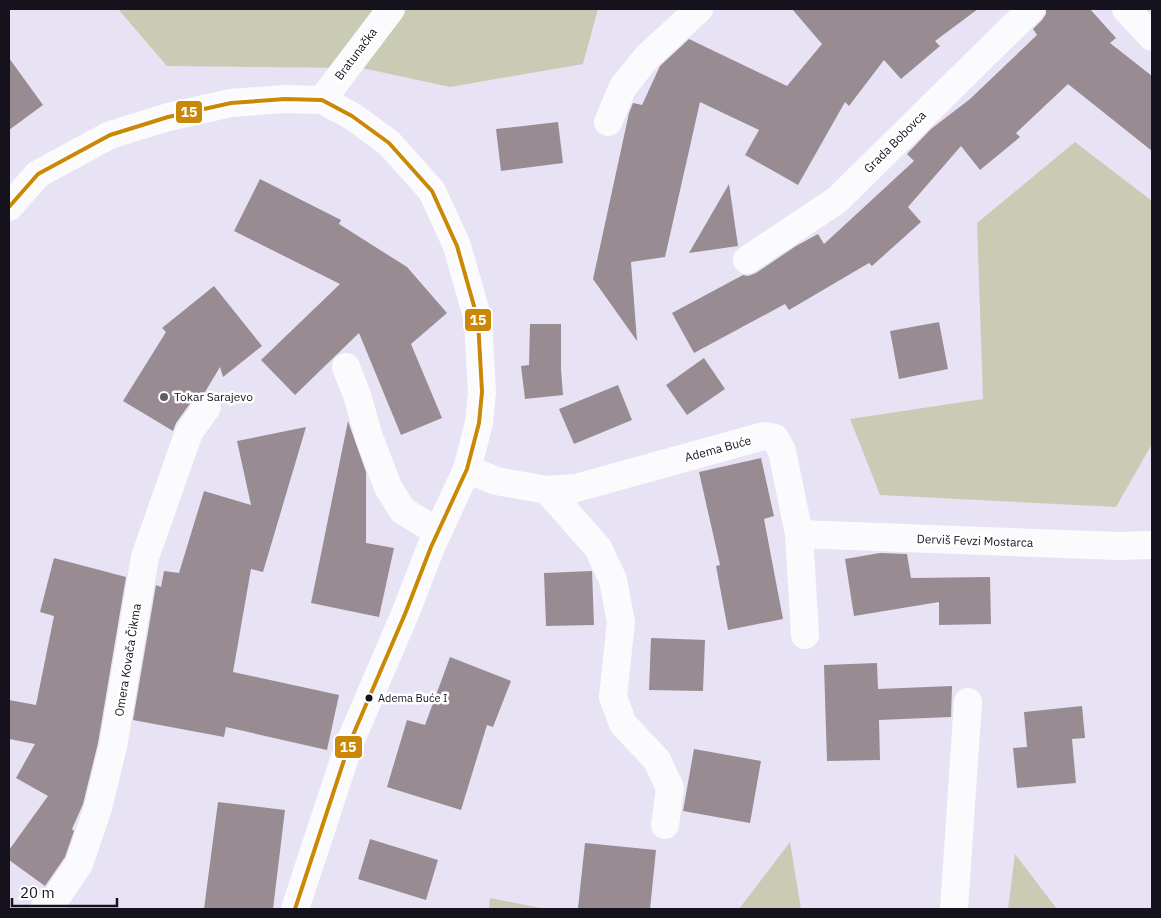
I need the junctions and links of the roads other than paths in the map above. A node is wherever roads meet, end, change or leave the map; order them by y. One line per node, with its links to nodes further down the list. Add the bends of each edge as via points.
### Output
1 (390, 9): 4 (street, Bratunačka)
2 (699, 9): 5 (street, via 647,56 624,88)
3 (1031, 9): 7 (street, Grada Bobovca, via 837,200)
4 (322, 100): 6 (street, via 230,103 110,135 38,174); 10 (street, via 352,116 390,143 432,191 457,246 478,320 482,392 479,423)
5 (608, 122)
6 (9, 207)
7 (747, 260)
8 (346, 367): 12 (street, via 388,487 403,512)
9 (207, 407): 18 (street, Omera Kovača Čikma, via 189,432 145,557 113,746 98,808 79,864 54,901)
10 (467, 469): 11 (street, Adema Buće, via 496,481); 12 (street)
11 (547, 490): 13 (street, Adema Buće, via 576,488 764,436 775,438 782,451); 17 (street, via 598,548 613,580 621,622 613,697 623,724 658,760 670,788)
12 (438, 532): 19 (street, via 350,742)
13 (799, 534): 14 (street, Derviš Fevzi Mostarca, via 1118,546); 15 (street, Adema Buće)
14 (1152, 544)
15 (805, 635)
16 (968, 702): 20 (street)
17 (665, 825)
18 (44, 909)
19 (296, 909)
20 (954, 909)

